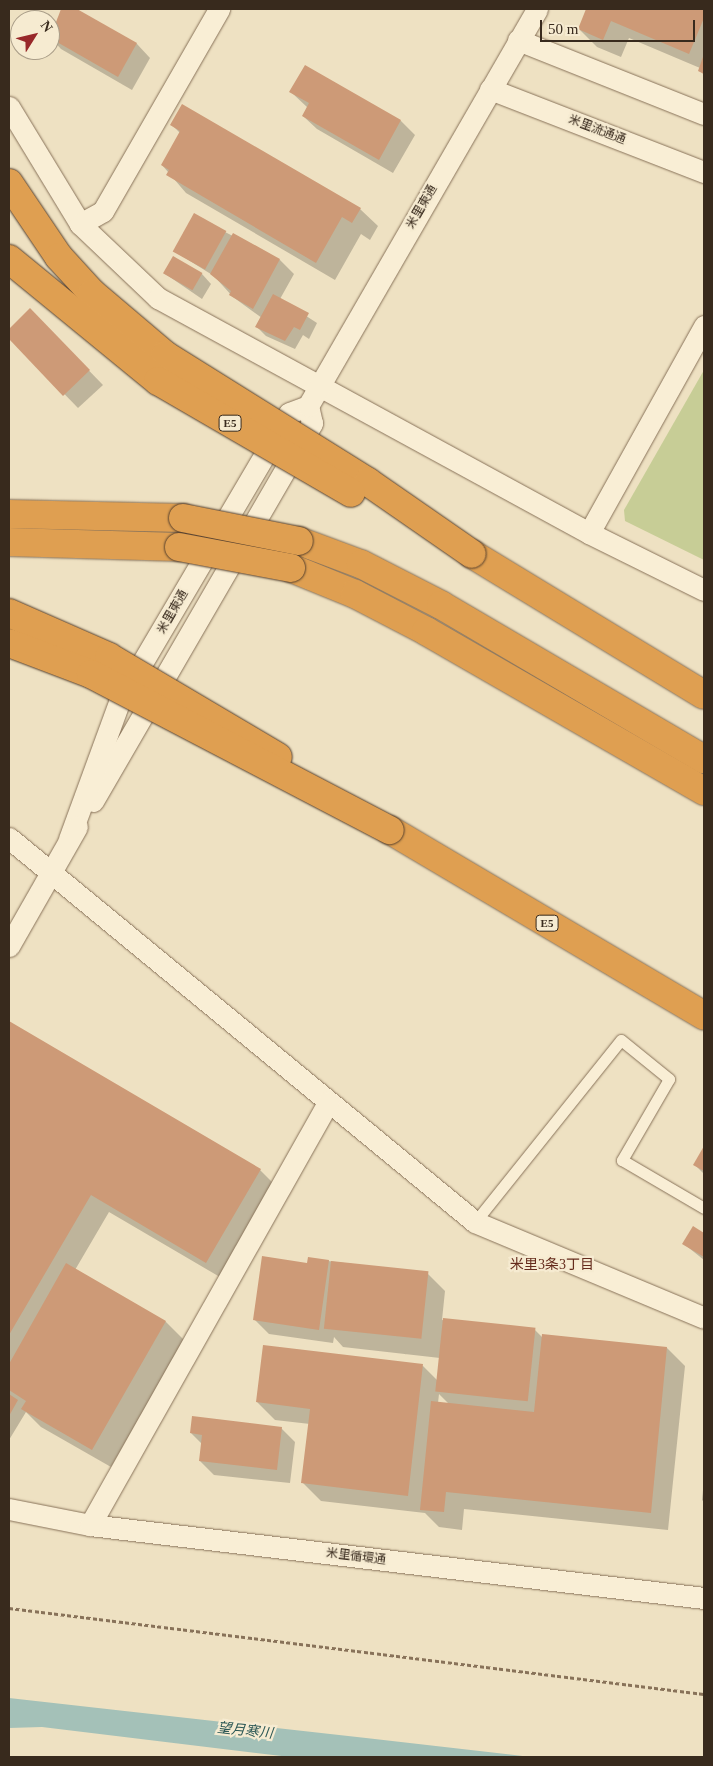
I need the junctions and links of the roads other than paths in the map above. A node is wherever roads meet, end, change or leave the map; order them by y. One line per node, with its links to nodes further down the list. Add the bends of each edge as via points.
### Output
1 (219, 9): 9 (street, via 103,211)
2 (537, 9): 3 (street, 米里東通)
3 (518, 40): 4 (street, 米里東通); 6 (street)
4 (490, 89): 7 (street, 米里流通通); 12 (street, 米里東通)
5 (9, 107): 9 (street)
6 (704, 114)
7 (704, 172)
8 (9, 183): 17 (highway, bridge, via 59,257 165,355 368,482)
9 (80, 224): 12 (street, via 158,298)
10 (9, 259): 17 (highway, E5, bridge, via 158,381 353,494)
11 (704, 326): 15 (street)
12 (319, 386): 13 (street, 米里東通); 15 (street)
13 (308, 406): 26 (street, 米里東通, via 312,423 146,717); 26 (street, 米里東通, via 290,413 119,702)
14 (9, 514): 22 (highway, bridge, via 182,518 299,541 361,564 441,605)
15 (589, 533): 18 (street)
16 (9, 542): 23 (highway, bridge, via 179,547 291,568 355,594 408,622)
17 (472, 554): 21 (highway, E5)
18 (704, 590)
19 (9, 613): 24 (highway, bridge, via 109,657 239,731)
20 (9, 643): 24 (highway, E5, bridge, via 91,674 229,749)
21 (704, 695)
22 (704, 759)
23 (704, 791)
24 (365, 814): 29 (highway, E5, bridge)
25 (9, 838): 27 (street)
26 (70, 839): 27 (street, 米里東通)
27 (51, 873): 28 (street, 米里東通); 30 (street)
28 (9, 946)
29 (704, 1016)
30 (328, 1102): 32 (street); 35 (street)
31 (704, 1208): 32 (lane, via 622,1160 668,1079 621,1040)
32 (475, 1222): 33 (street)
33 (704, 1318)
34 (9, 1509): 35 (street, 米里循環通)
35 (90, 1525): 36 (street, 米里循環通)
36 (704, 1598)

